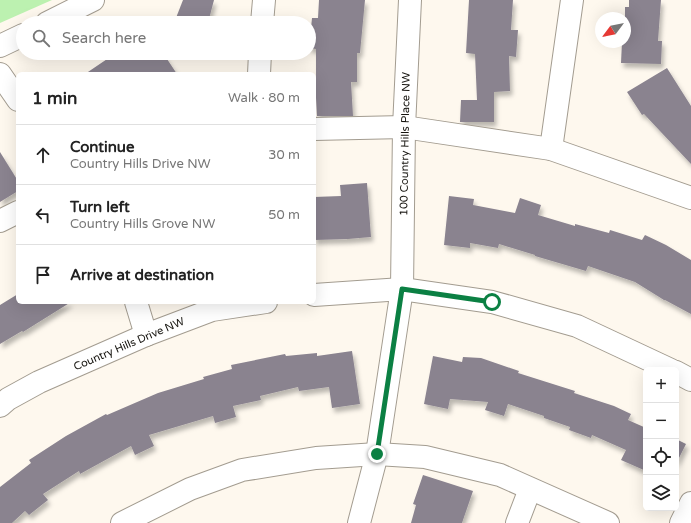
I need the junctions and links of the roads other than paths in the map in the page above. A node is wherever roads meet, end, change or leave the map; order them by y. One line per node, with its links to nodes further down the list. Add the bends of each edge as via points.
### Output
1 (93, 0): 5 (street)
2 (264, 0): 6 (street)
3 (410, 0): 13 (street, 100 Country Hills Place NW)
4 (572, 0): 15 (street)
5 (61, 16)
6 (263, 16)
7 (16, 38): 8 (street)
8 (0, 46)
9 (260, 60): 10 (street)
10 (259, 72)
11 (0, 74): 12 (street)
12 (16, 97)
13 (404, 127): 14 (street); 15 (street); 19 (street, 100 Country Hills Place NW)
14 (316, 129)
15 (551, 149): 16 (street)
16 (691, 198)
17 (16, 213): 18 (street)
18 (0, 221)
19 (402, 289): 20 (street); 24 (street, via 492,302 577,326); 28 (street, 100 Country Hills Place NW)
20 (316, 295)
21 (137, 304): 23 (street)
22 (252, 304): 23 (street, Country Hills Drive NW, via 212,310)
23 (146, 334): 27 (street, Country Hills Drive NW, via 39,382)
24 (665, 367)
25 (679, 374): 26 (street)
26 (691, 380)
27 (0, 406)
28 (377, 454): 29 (street, via 425,457 500,475); 31 (street, via 316,458 242,470 190,489); 32 (street, 100 Country Hills Place NW)
29 (530, 489): 33 (street); 34 (street)
30 (691, 503): 35 (street)
31 (122, 523)
32 (359, 523)
33 (517, 523)
34 (608, 523)
35 (681, 523)

